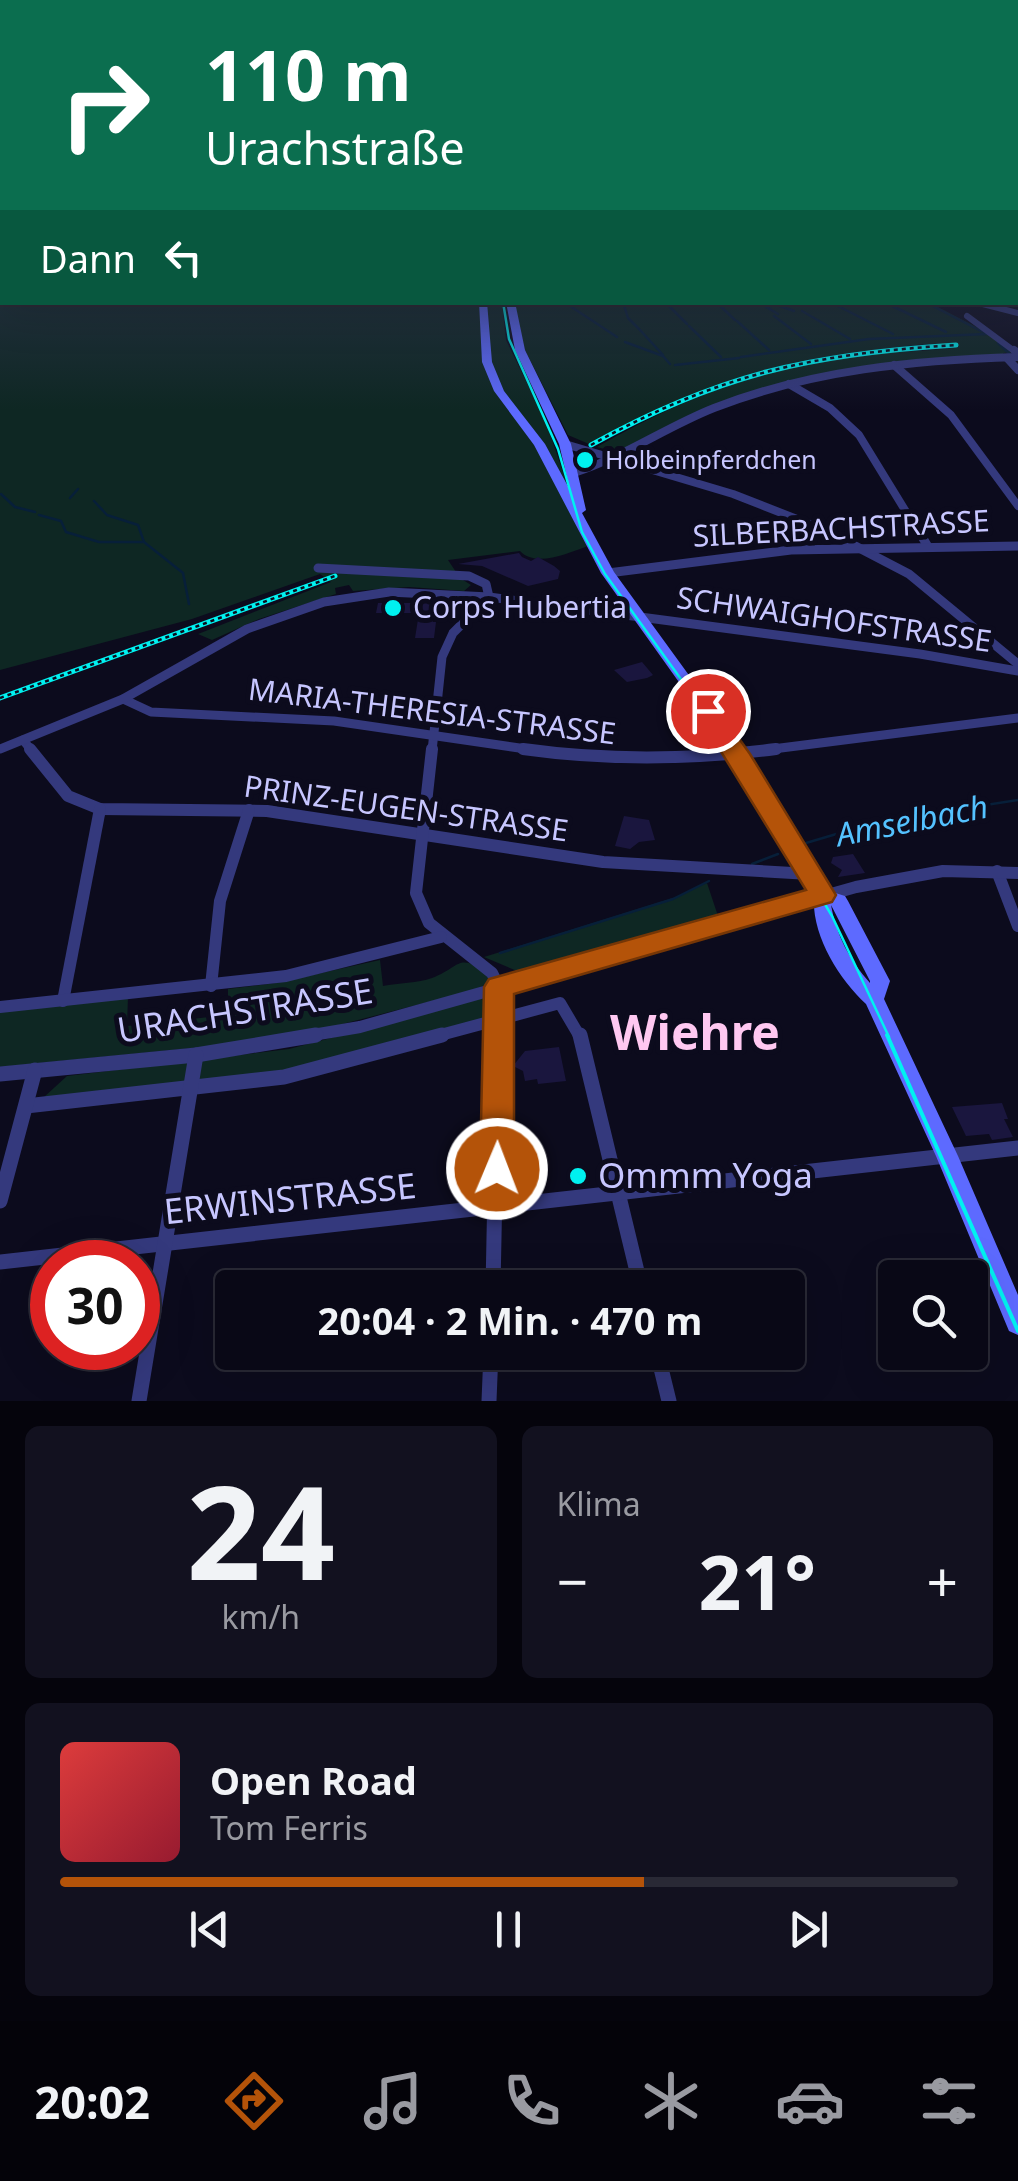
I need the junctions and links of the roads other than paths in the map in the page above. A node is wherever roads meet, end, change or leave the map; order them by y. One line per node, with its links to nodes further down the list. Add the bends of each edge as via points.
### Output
1 (483, 305): 14 (main road, via 490,375)
2 (511, 305): 10 (main road, via 520,350)
3 (987, 305): 4 (street)
4 (1018, 313)
5 (967, 316): 6 (street)
6 (1014, 357): 7 (street); 8 (street)
7 (893, 364): 9 (street); 13 (street, via 951,415)
8 (1018, 370)
9 (788, 383): 11 (street, via 709,410); 15 (street, via 830,408 859,436)
10 (565, 444): 11 (street); 12 (main road)
11 (617, 460): 12 (street); 18 (street, via 816,524)
12 (574, 472): 14 (main road)
13 (1018, 506)
14 (580, 517): 21 (main road)
15 (927, 545): 16 (street, SILBERBACHSTRASSE); 17 (street, SILBERBACHSTRASSE)
16 (1018, 546)
17 (909, 547): 18 (street, SILBERBACHSTRASSE); 19 (street)
18 (862, 548): 19 (street); 21 (street, SILBERBACHSTRASSE, via 719,557)
19 (897, 566): 24 (street)
20 (318, 568): 22 (street, via 476,577 487,583)
21 (608, 574): 23 (main road)
22 (489, 597): 23 (street, SCHWAIGHOFSTRASSE); 25 (street, SCHWAIGHOFSTRASSE, via 407,591 324,602 212,646); 27 (street, via 446,645)
23 (643, 619): 24 (street, SCHWAIGHOFSTRASSE); 30 (main road)
24 (1018, 668)
25 (123, 700): 27 (street, MARIA-THERESIA-STRASSE, via 151,712 288,717); 28 (street, SCHWAIGHOFSTRASSE)
26 (1018, 718): 30 (street, MARIA-THERESIA-STRASSE)
27 (433, 736): 30 (street, MARIA-THERESIA-STRASSE, via 592,759); 33 (street)
28 (23, 740): 29 (street, SCHWAIGHOFSTRASSE); 31 (street, via 68,796)
29 (0, 748)
30 (738, 754): 36 (main road)
31 (100, 809): 32 (street, PRINZ-EUGEN-STRASSE); 42 (street)
32 (250, 810): 33 (street, PRINZ-EUGEN-STRASSE); 40 (street, via 220,901)
33 (422, 833): 36 (street, PRINZ-EUGEN-STRASSE, via 618,864); 39 (street, via 418,906)
34 (997, 870): 35 (street, URACHSTRASSE); 37 (street, URACHSTRASSE, via 942,871); 38 (street)
35 (1018, 873)
36 (810, 874): 37 (main road)
37 (823, 895): 41 (street, URACHSTRASSE); 51 (main road, via 819,909 854,984 874,999)
38 (1018, 926)
39 (441, 937): 40 (street, via 286,976); 41 (street, via 494,972)
40 (212, 986): 42 (street)
41 (499, 987): 44 (street); 45 (street, URACHSTRASSE, via 360,1027)
42 (62, 1001): 43 (street)
43 (0, 1007)
44 (500, 1018): 48 (street, URACHSTRASSE, via 284,1077); 52 (street, URACHSTRASSE, via 560,1003 578,1028); 54 (street)
45 (196, 1054): 46 (street, URACHSTRASSE); 48 (street)
46 (35, 1070): 47 (street, URACHSTRASSE); 49 (street)
47 (0, 1074)
48 (191, 1090): 49 (street, URACHSTRASSE); 55 (street)
49 (26, 1106): 53 (street)
50 (1018, 1148): 51 (street, ERWINSTRASSE)
51 (945, 1156): 52 (street, ERWINSTRASSE); 59 (main road)
52 (617, 1192): 54 (street, ERWINSTRASSE); 58 (street)
53 (0, 1201)
54 (496, 1206): 55 (street, ERWINSTRASSE); 57 (street)
55 (164, 1242): 56 (street, ERWINSTRASSE); 62 (street)
56 (0, 1262)
57 (494, 1270)
58 (636, 1270)
59 (1018, 1323)
60 (490, 1370): 63 (street)
61 (661, 1370): 64 (street)
62 (139, 1401)
63 (489, 1401)
64 (669, 1401)

